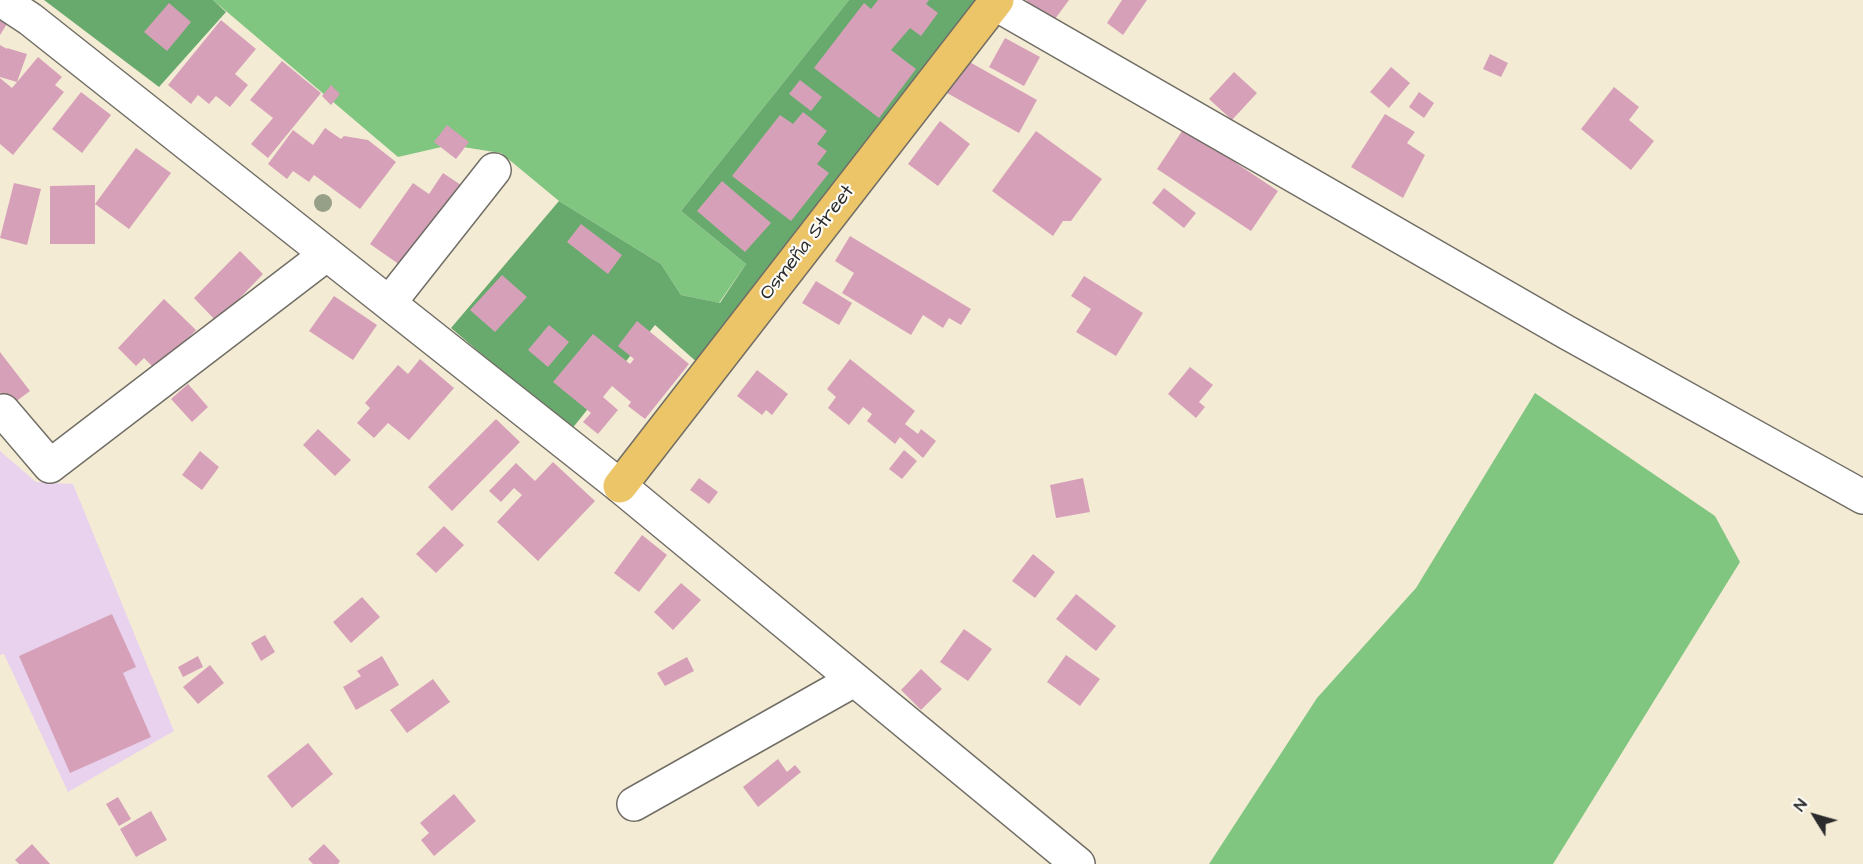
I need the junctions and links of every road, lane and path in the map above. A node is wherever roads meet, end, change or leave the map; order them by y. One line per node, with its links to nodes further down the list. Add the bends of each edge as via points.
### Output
1 (2, 0): 4 (street)
2 (996, 1): 7 (main road, Osmeña Street); 8 (street, via 1566,332)
3 (494, 170): 5 (street)
4 (327, 254): 5 (street); 6 (street, via 50,466)
5 (389, 303): 7 (street)
6 (3, 411)
7 (620, 486): 9 (street)
8 (1863, 497)
9 (854, 680): 10 (street); 11 (street)
10 (634, 804)
11 (1078, 864)

